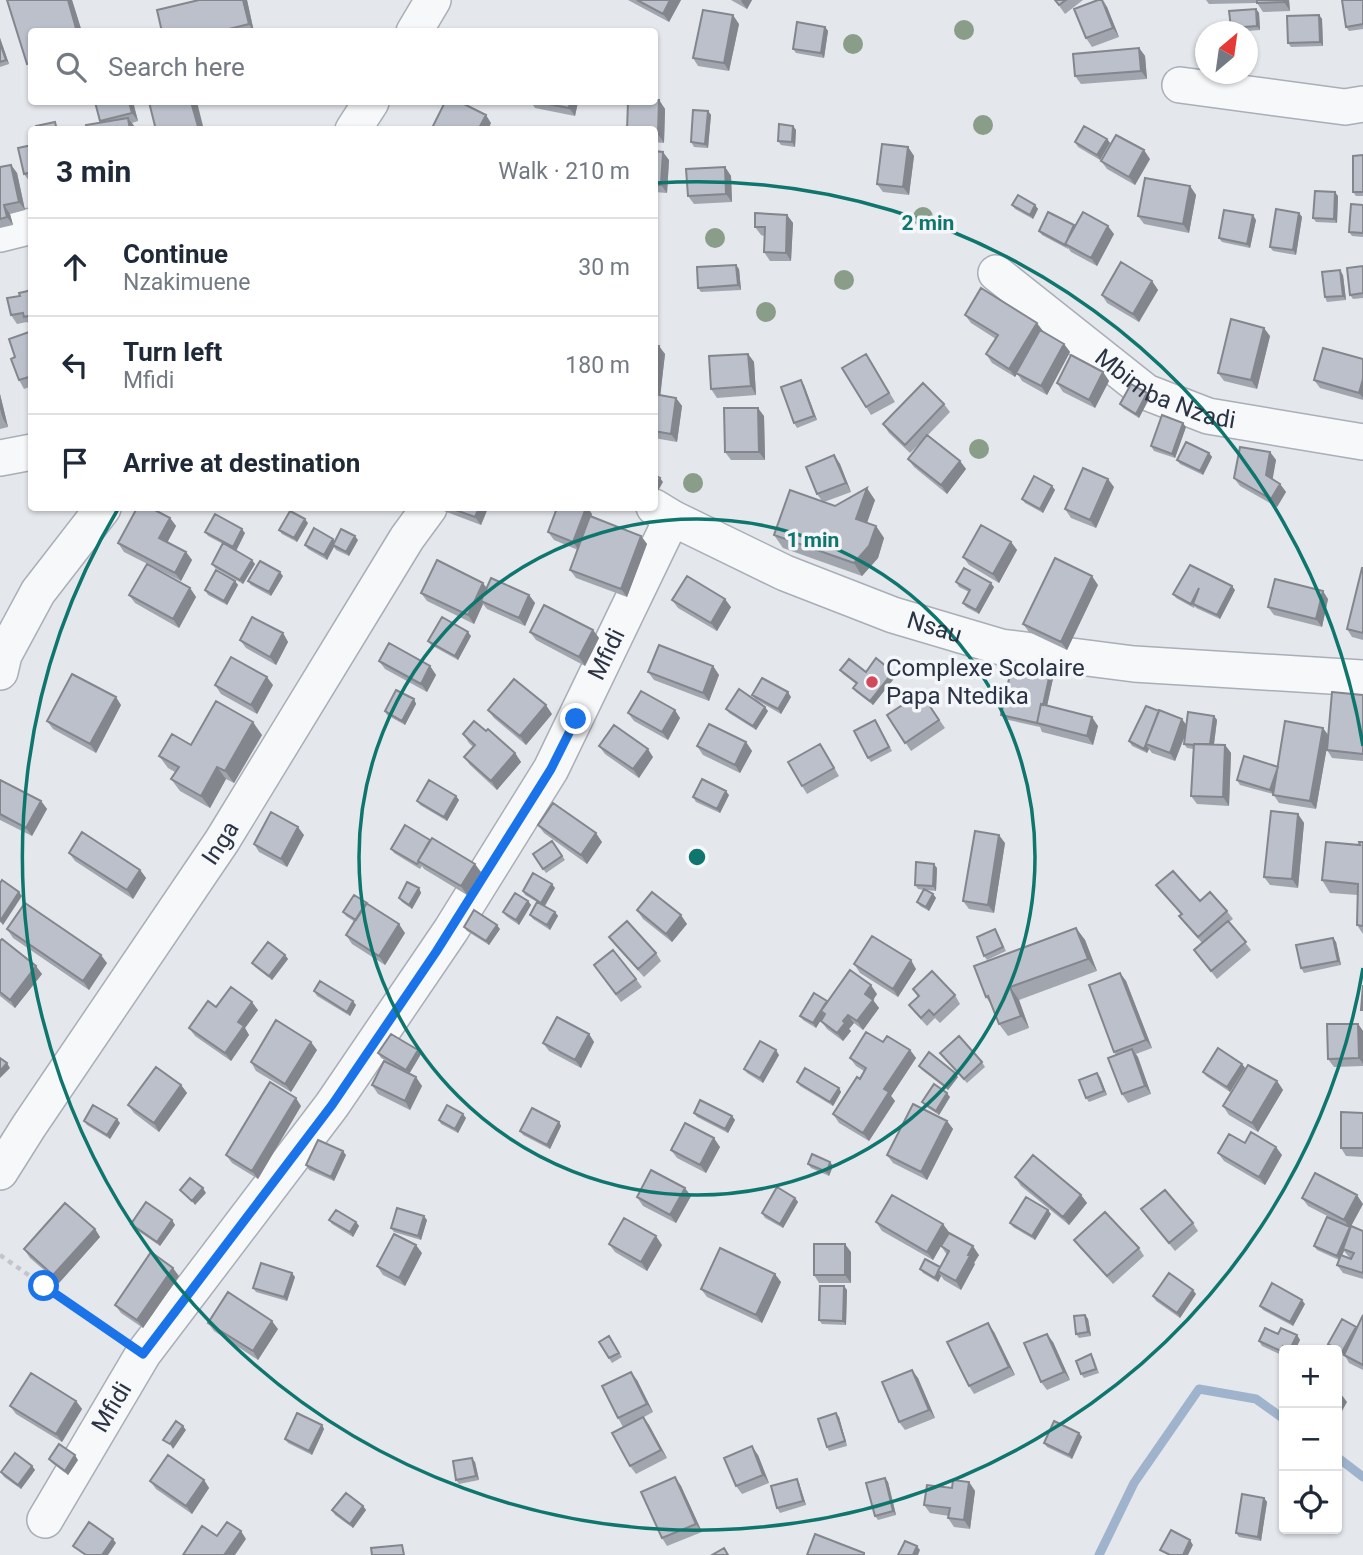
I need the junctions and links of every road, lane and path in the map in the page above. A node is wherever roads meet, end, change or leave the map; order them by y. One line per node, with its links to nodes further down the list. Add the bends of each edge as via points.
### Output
1 (433, 0): 2 (street)
2 (416, 28)
3 (1180, 85): 4 (street, via 1345,107)
4 (1363, 104)
5 (369, 105): 6 (street)
6 (356, 126)
7 (28, 227): 8 (street)
8 (0, 234)
9 (996, 273): 10 (street, Mbimba Nzadi, via 1146,392 1208,416)
10 (1363, 442)
11 (28, 453): 12 (street)
12 (0, 458)
13 (101, 511): 16 (street, via 38,592 4,655)
14 (427, 511): 18 (street, Inga, via 222,841)
15 (663, 512): 17 (street, Nsau, via 785,573 893,615 1001,647 1134,664); 20 (street, Mfidi, via 551,769 451,930 332,1105)
16 (0, 672)
17 (1363, 678)
18 (0, 1172)
19 (0, 1255): 20 (path)
20 (143, 1354): 21 (street, Mfidi)
21 (45, 1520)

